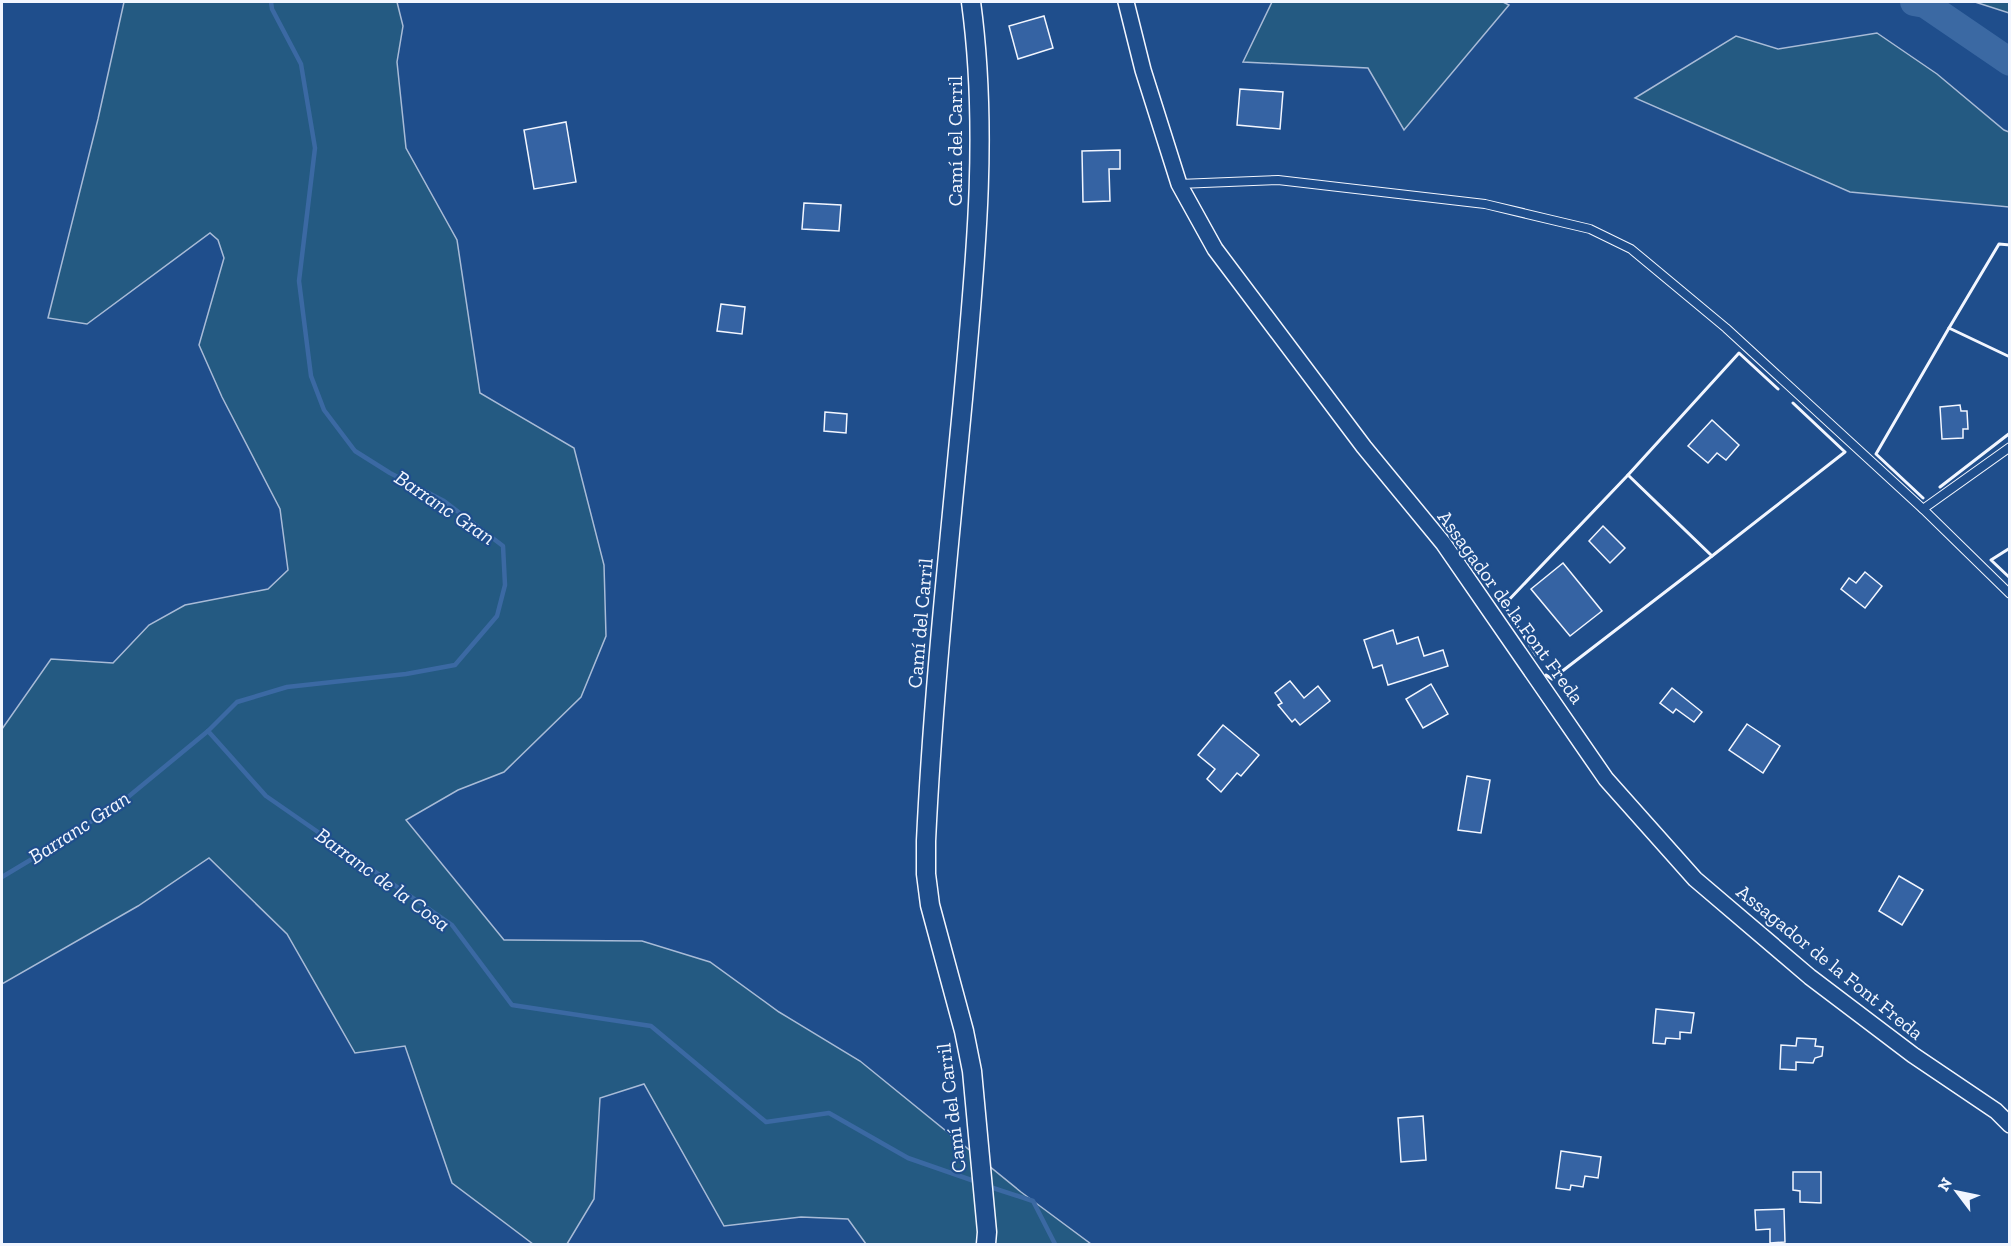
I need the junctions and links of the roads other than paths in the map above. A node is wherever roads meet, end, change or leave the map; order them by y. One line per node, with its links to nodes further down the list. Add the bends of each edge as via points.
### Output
1 (971, 2): 8 (street, Camí del Carril, via 981,131 976,256 926,842 930,905 972,1071)
2 (1126, 2): 3 (street, Assagador de la Font Freda)
3 (1179, 184): 5 (lane, via 1278,180 1485,204 1590,229 1631,249 1668,279); 7 (street, Assagador de la Font Freda, via 1215,249 1364,447 1443,543 1606,779 1695,879 1720,901 1809,977)
4 (2010, 447): 5 (lane)
5 (1923, 509): 6 (lane)
6 (2010, 594)
7 (2010, 1125)
8 (986, 1245)

